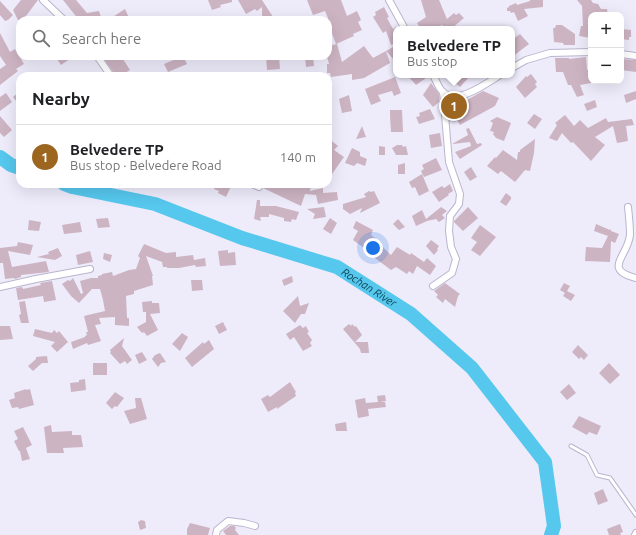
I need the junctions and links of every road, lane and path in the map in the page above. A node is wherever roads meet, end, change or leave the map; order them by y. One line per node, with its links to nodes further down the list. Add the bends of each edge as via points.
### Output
1 (43, 0): 3 (street)
2 (389, 0): 4 (street)
3 (59, 16)
4 (403, 26)
5 (588, 52): 9 (street, via 550,53)
6 (624, 54): 7 (street)
7 (636, 56)
8 (100, 60): 10 (street)
9 (515, 66)
10 (109, 72)
11 (434, 78): 13 (street)
12 (495, 78): 13 (street, via 460,96 452,97)
13 (443, 92): 17 (street, via 449,162 460,194 459,204 450,216 451,247 456,259 452,273)
14 (628, 207): 16 (street, via 630,235 618,269 627,276)
15 (90, 269): 18 (street)
16 (636, 278)
17 (433, 286)
18 (0, 287)
19 (571, 446): 20 (lane, via 587,455 597,475 610,478)
20 (636, 515)
21 (255, 526): 22 (street, via 228,521 217,530)
22 (216, 535)

